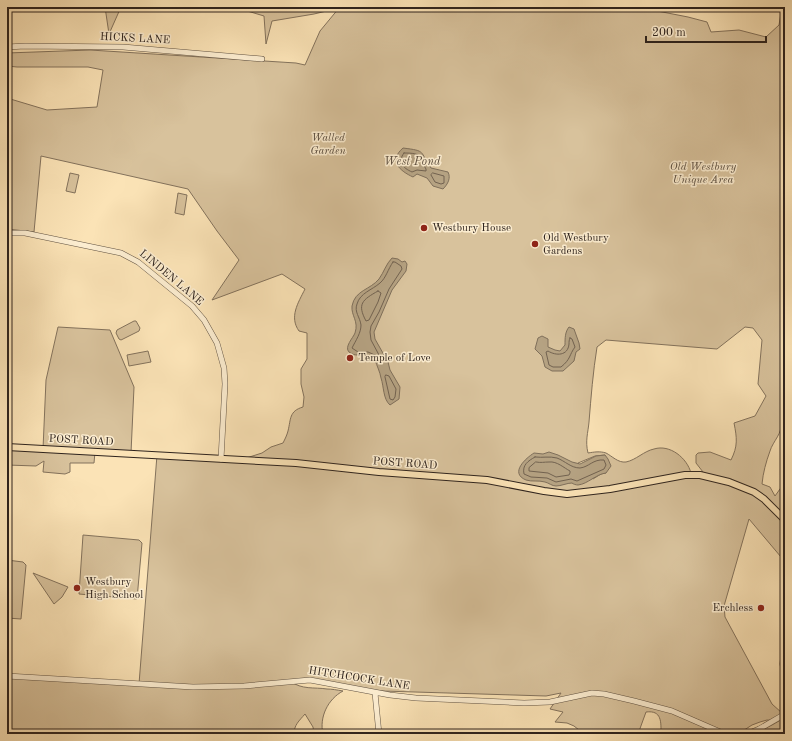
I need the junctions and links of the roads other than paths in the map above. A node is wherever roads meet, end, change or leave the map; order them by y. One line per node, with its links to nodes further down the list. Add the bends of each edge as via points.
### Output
1 (7, 47): 2 (street, HICKS LANE, via 123,47)
2 (262, 59)
3 (7, 233): 5 (street, LINDEN LANE, via 25,233 121,252 138,262 192,306 204,320 217,343 224,368 226,384)
4 (7, 447): 5 (main road, POST ROAD)
5 (221, 458): 6 (main road, POST ROAD, via 488,480 567,494 685,475 700,475 729,482 754,492)
6 (785, 520)
7 (7, 676): 8 (street, HITCHCOCK LANE, via 193,687 244,686 310,680)
8 (375, 693): 10 (street); 11 (street, HITCHCOCK LANE, via 416,698 524,703 551,702 584,694 604,694 672,711)
9 (785, 714): 12 (street)
10 (379, 734)
11 (725, 734)
12 (747, 734)

